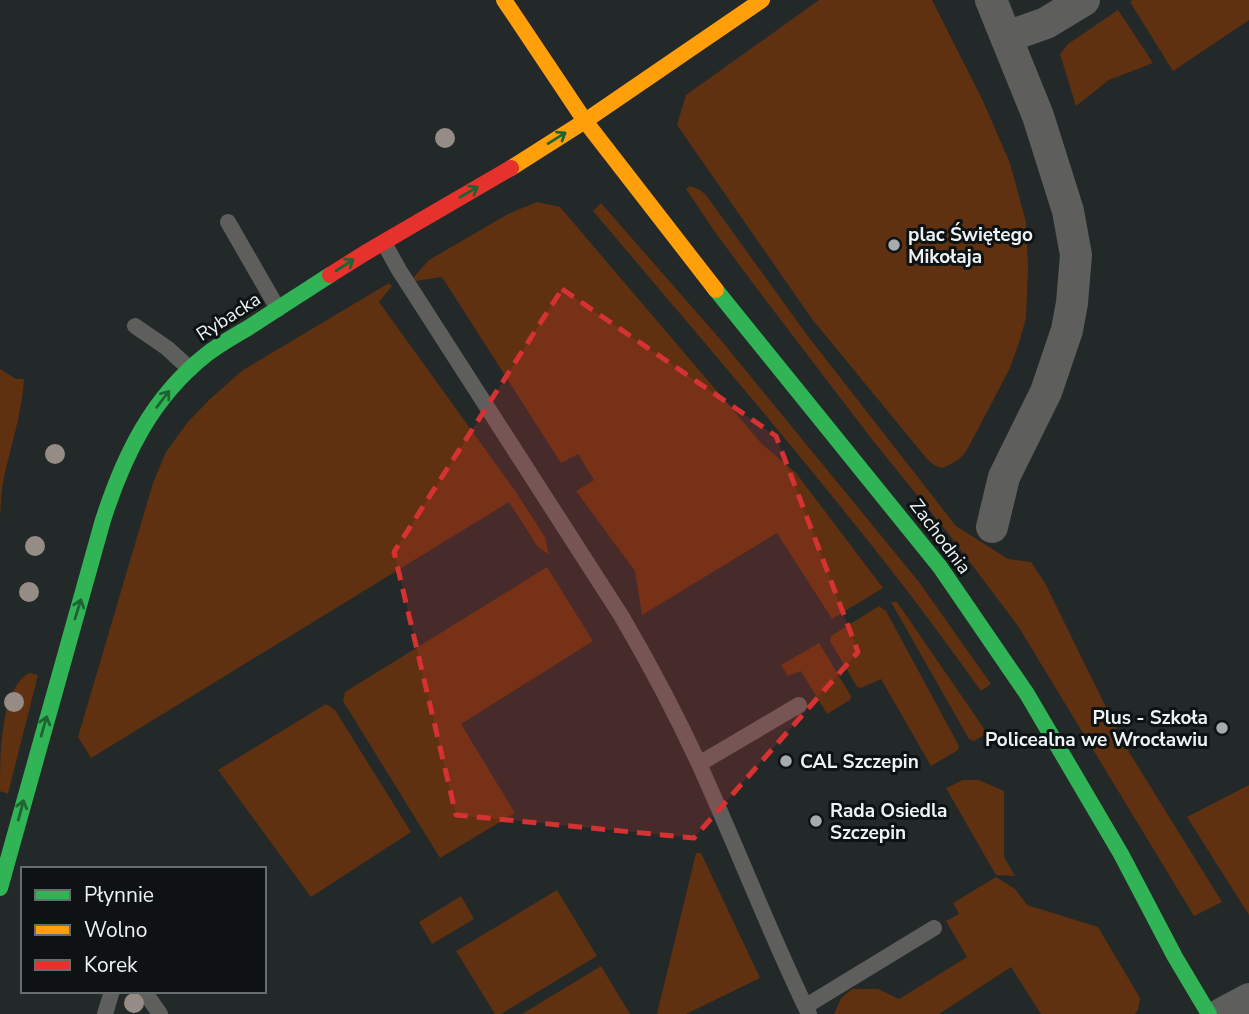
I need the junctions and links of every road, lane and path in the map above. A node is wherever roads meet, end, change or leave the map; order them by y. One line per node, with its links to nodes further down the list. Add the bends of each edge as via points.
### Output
1 (504, 0): 6 (street, Zachodnia)
2 (762, 0): 6 (street, Rybacka)
3 (991, 0): 5 (street)
4 (1084, 0): 5 (street, via 1046,23)
5 (1007, 37): 12 (street, via 1042,128 1068,211 1076,255 1067,330 1046,391 1004,477)
6 (585, 121): 8 (street, Rybacka, one-way to 6); 23 (street, Zachodnia, via 940,567 1069,763)
7 (228, 222): 9 (lane)
8 (383, 242): 9 (street, Rybacka, one-way to 8); 14 (lane, via 622,617)
9 (278, 309): 11 (street, Rybacka)
10 (135, 326): 11 (lane)
11 (190, 369): 15 (street, Rybacka, one-way to 11, via 114,489 145,424)
12 (992, 527)
13 (799, 705): 14 (lane)
14 (699, 764): 20 (lane)
15 (0, 888)
16 (934, 928): 20 (lane)
17 (111, 993): 21 (lane)
18 (145, 993): 22 (lane)
19 (1249, 999): 24 (street)
20 (807, 1010)
21 (105, 1014)
22 (160, 1014)
23 (1209, 1014)
24 (1221, 1014)

